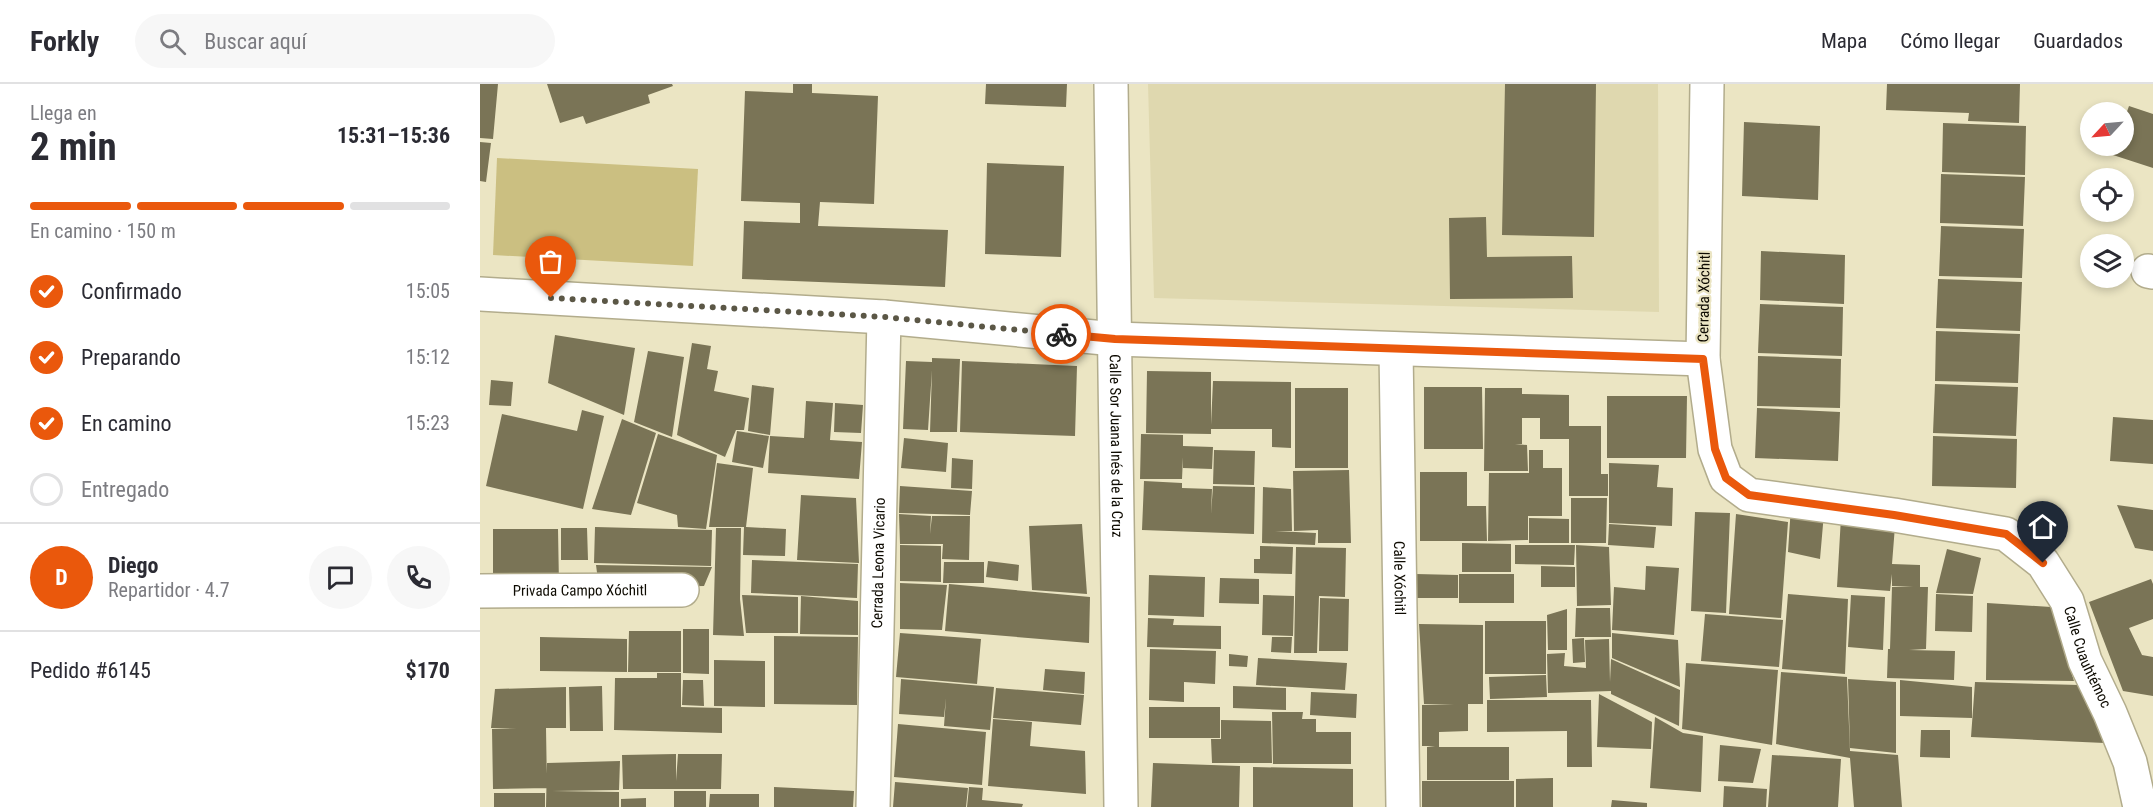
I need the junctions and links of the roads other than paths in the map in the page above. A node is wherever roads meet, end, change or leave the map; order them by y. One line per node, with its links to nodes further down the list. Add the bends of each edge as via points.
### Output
1 (1111, 84): 5 (street, Calle Sor Juana Inés de la Cruz)
2 (1707, 84): 7 (street, Cerrada Xóchitl)
3 (480, 294): 4 (street)
4 (884, 317): 5 (street); 11 (street, Cerrada Leona Vicario)
5 (1115, 339): 6 (street); 12 (street, Calle Sor Juana Inés de la Cruz)
6 (1396, 350): 7 (street); 13 (street, Calle Xóchitl)
7 (1703, 359): 8 (street, Cerrada Xóchitl, via 1715,449 1726,478)
8 (1749, 495): 14 (street, Calle Cuauhtémoc, via 2006,534 2043,563 2067,601 2085,661 2130,762)
9 (682, 590): 10 (street, Privada Campo Xóchitl)
10 (480, 591)
11 (873, 807)
12 (1121, 807)
13 (1403, 807)
14 (2140, 807)

